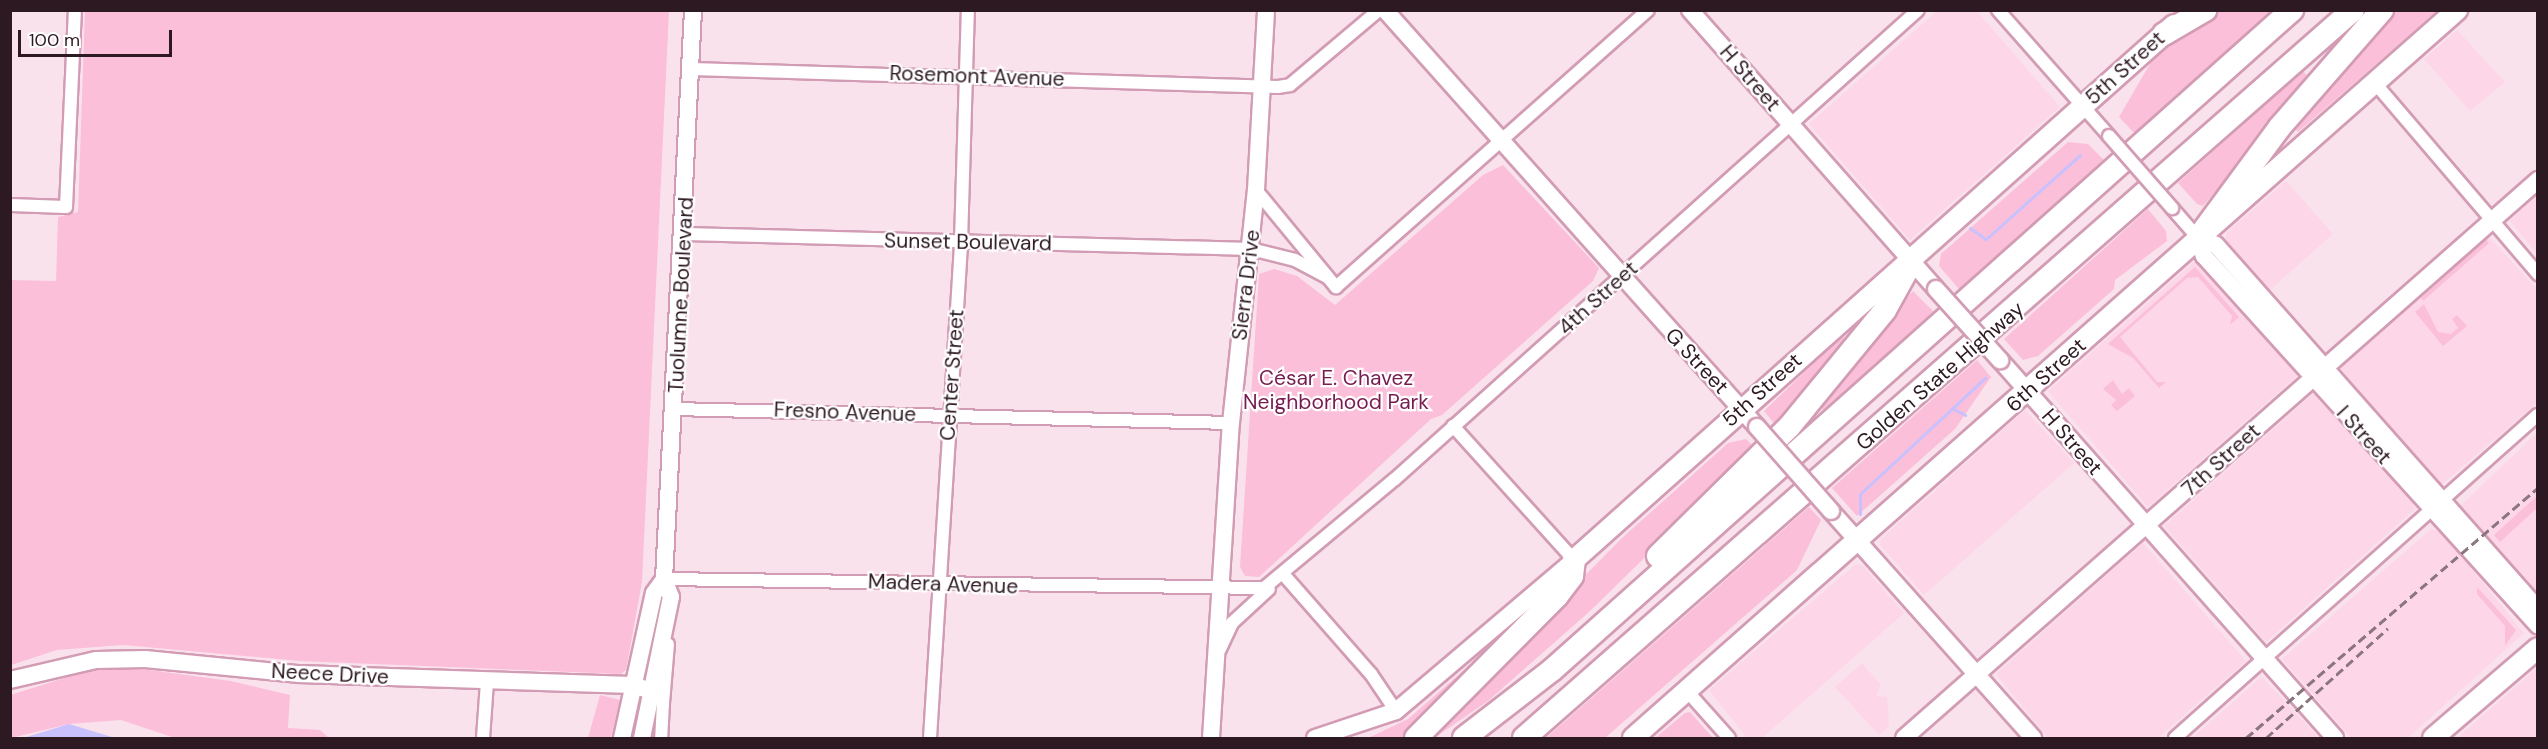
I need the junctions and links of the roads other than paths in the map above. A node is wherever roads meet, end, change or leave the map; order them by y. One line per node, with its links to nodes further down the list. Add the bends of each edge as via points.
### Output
1 (75, 10): 27 (street, via 66,207)
2 (693, 10): 18 (street, Tuolumne Boulevard)
3 (968, 10): 19 (street, Center Street)
4 (1266, 10): 21 (street, Sierra Drive)
5 (1379, 10): 21 (street, Rosemont Avenue, via 1290,85)
6 (1385, 10): 24 (street, G Street)
7 (1648, 10): 24 (street)
8 (1690, 10): 23 (street, H Street)
9 (1918, 10): 23 (street, 4th Street)
10 (1998, 10): 22 (street, I Street)
11 (2189, 10): 17 (main road, 5th Street)
12 (2205, 10): 17 (highway)
13 (2292, 10): 58 (highway, Golden State Highway)
14 (2353, 10): 75 (highway, Golden State Highway)
15 (2382, 10): 30 (highway, via 2272,137)
16 (2457, 10): 20 (main road, 6th Street)
17 (2164, 34): 22 (main road, 5th Street)
18 (692, 69): 19 (street, Rosemont Avenue); 29 (street, Tuolumne Boulevard)
19 (965, 76): 21 (street, Rosemont Avenue); 31 (street, Center Street)
20 (2374, 82): 28 (street); 30 (main road, 6th Street)
21 (1262, 85): 26 (street, Sierra Drive)
22 (2083, 106): 30 (street, I Street, bridge); 33 (main road, 5th Street)
23 (1791, 124): 33 (street, H Street); 36 (street, 4th Street)
24 (1500, 142): 35 (street, via 1336,287); 36 (street, G Street)
25 (2538, 180): 28 (street, 7th Street)
26 (1256, 190): 32 (street, Sierra Drive); 35 (street)
27 (10, 205)
28 (2491, 220): 34 (street); 37 (street, 7th Street)
29 (686, 234): 31 (street, Sunset Boulevard); 39 (street, Tuolumne Boulevard)
30 (2198, 238): 37 (street, I Street, via 2216,245); 38 (main road, 6th Street)
31 (961, 242): 32 (street, Sunset Boulevard); 41 (street, Center Street)
32 (1251, 249): 35 (street, Sunset Boulevard, via 1295,260); 43 (street, Sierra Drive)
33 (1912, 261): 38 (street, H Street, bridge); 40 (main road, 5th Street); 58 (highway, via 1885,310 1789,427 1580,633)
34 (2538, 274)
35 (1327, 277)
36 (1621, 278): 40 (street, G Street); 44 (street, 4th Street)
37 (2319, 374): 45 (street, I Street); 46 (street, 7th Street)
38 (2028, 390): 46 (street, H Street); 47 (main road, 6th Street)
39 (674, 409): 41 (street, Fresno Avenue); 50 (street, Tuolumne Boulevard)
40 (1741, 409): 47 (street, G Street, bridge); 48 (main road, 5th Street)
41 (949, 415): 43 (street, Fresno Avenue); 51 (street, Center Street)
42 (2538, 415): 45 (street)
43 (1231, 423): 52 (street, Sierra Drive)
44 (1453, 426): 48 (street); 49 (street, 4th Street)
45 (2437, 508): 53 (street, I Street); 54 (street, I Street); 57 (street)
46 (2146, 526): 57 (street, H Street); 59 (street, 7th Street)
47 (1857, 540): 59 (street, G Street); 63 (main road, 6th Street)
48 (1574, 560): 65 (street, 5th Street); 73 (highway, via 1572,576 1557,596)
49 (1280, 578): 52 (street, 4th Street, via 1252,592); 56 (street, 4th Street, via 1232,623); 65 (street, via 1371,674)
50 (664, 579): 51 (street, Madera Avenue); 62 (street, Tuolumne Boulevard, via 654,593); 64 (street, Tuolumne Boulevard, via 669,610)
51 (940, 584): 52 (street, Madera Avenue); 70 (street, Center Street)
52 (1221, 591): 56 (street, Sierra Drive)
53 (2538, 609)
54 (2538, 626)
55 (2538, 648): 82 (main road)
56 (1217, 658): 71 (street, Sierra Drive)
57 (2265, 660): 80 (street); 81 (street, H Street)
58 (1552, 670): 74 (highway, Golden State Highway)
59 (1977, 675): 78 (street, 7th Street); 79 (street, G Street)
60 (10, 680): 61 (street, Neece Drive, via 96,660 145,658 299,674)
61 (487, 682): 62 (street, Neece Drive); 66 (street)
62 (632, 685): 64 (street, Neece Drive); 67 (street, Tuolumne Boulevard)
63 (1687, 691): 76 (main road, 6th Street); 77 (street)
64 (657, 697): 68 (street, Tuolumne Boulevard); 69 (street, Tuolumne Boulevard)
65 (1396, 711): 72 (street, 5th Street)
66 (483, 738)
67 (622, 738)
68 (642, 738)
69 (661, 738)
70 (930, 738)
71 (1211, 738)
72 (1315, 738)
73 (1416, 738)
74 (1464, 738)
75 (1524, 738)
76 (1633, 738)
77 (1729, 738)
78 (1904, 738)
79 (2033, 738)
80 (2175, 738)
81 (2335, 738)
82 (2433, 738)

